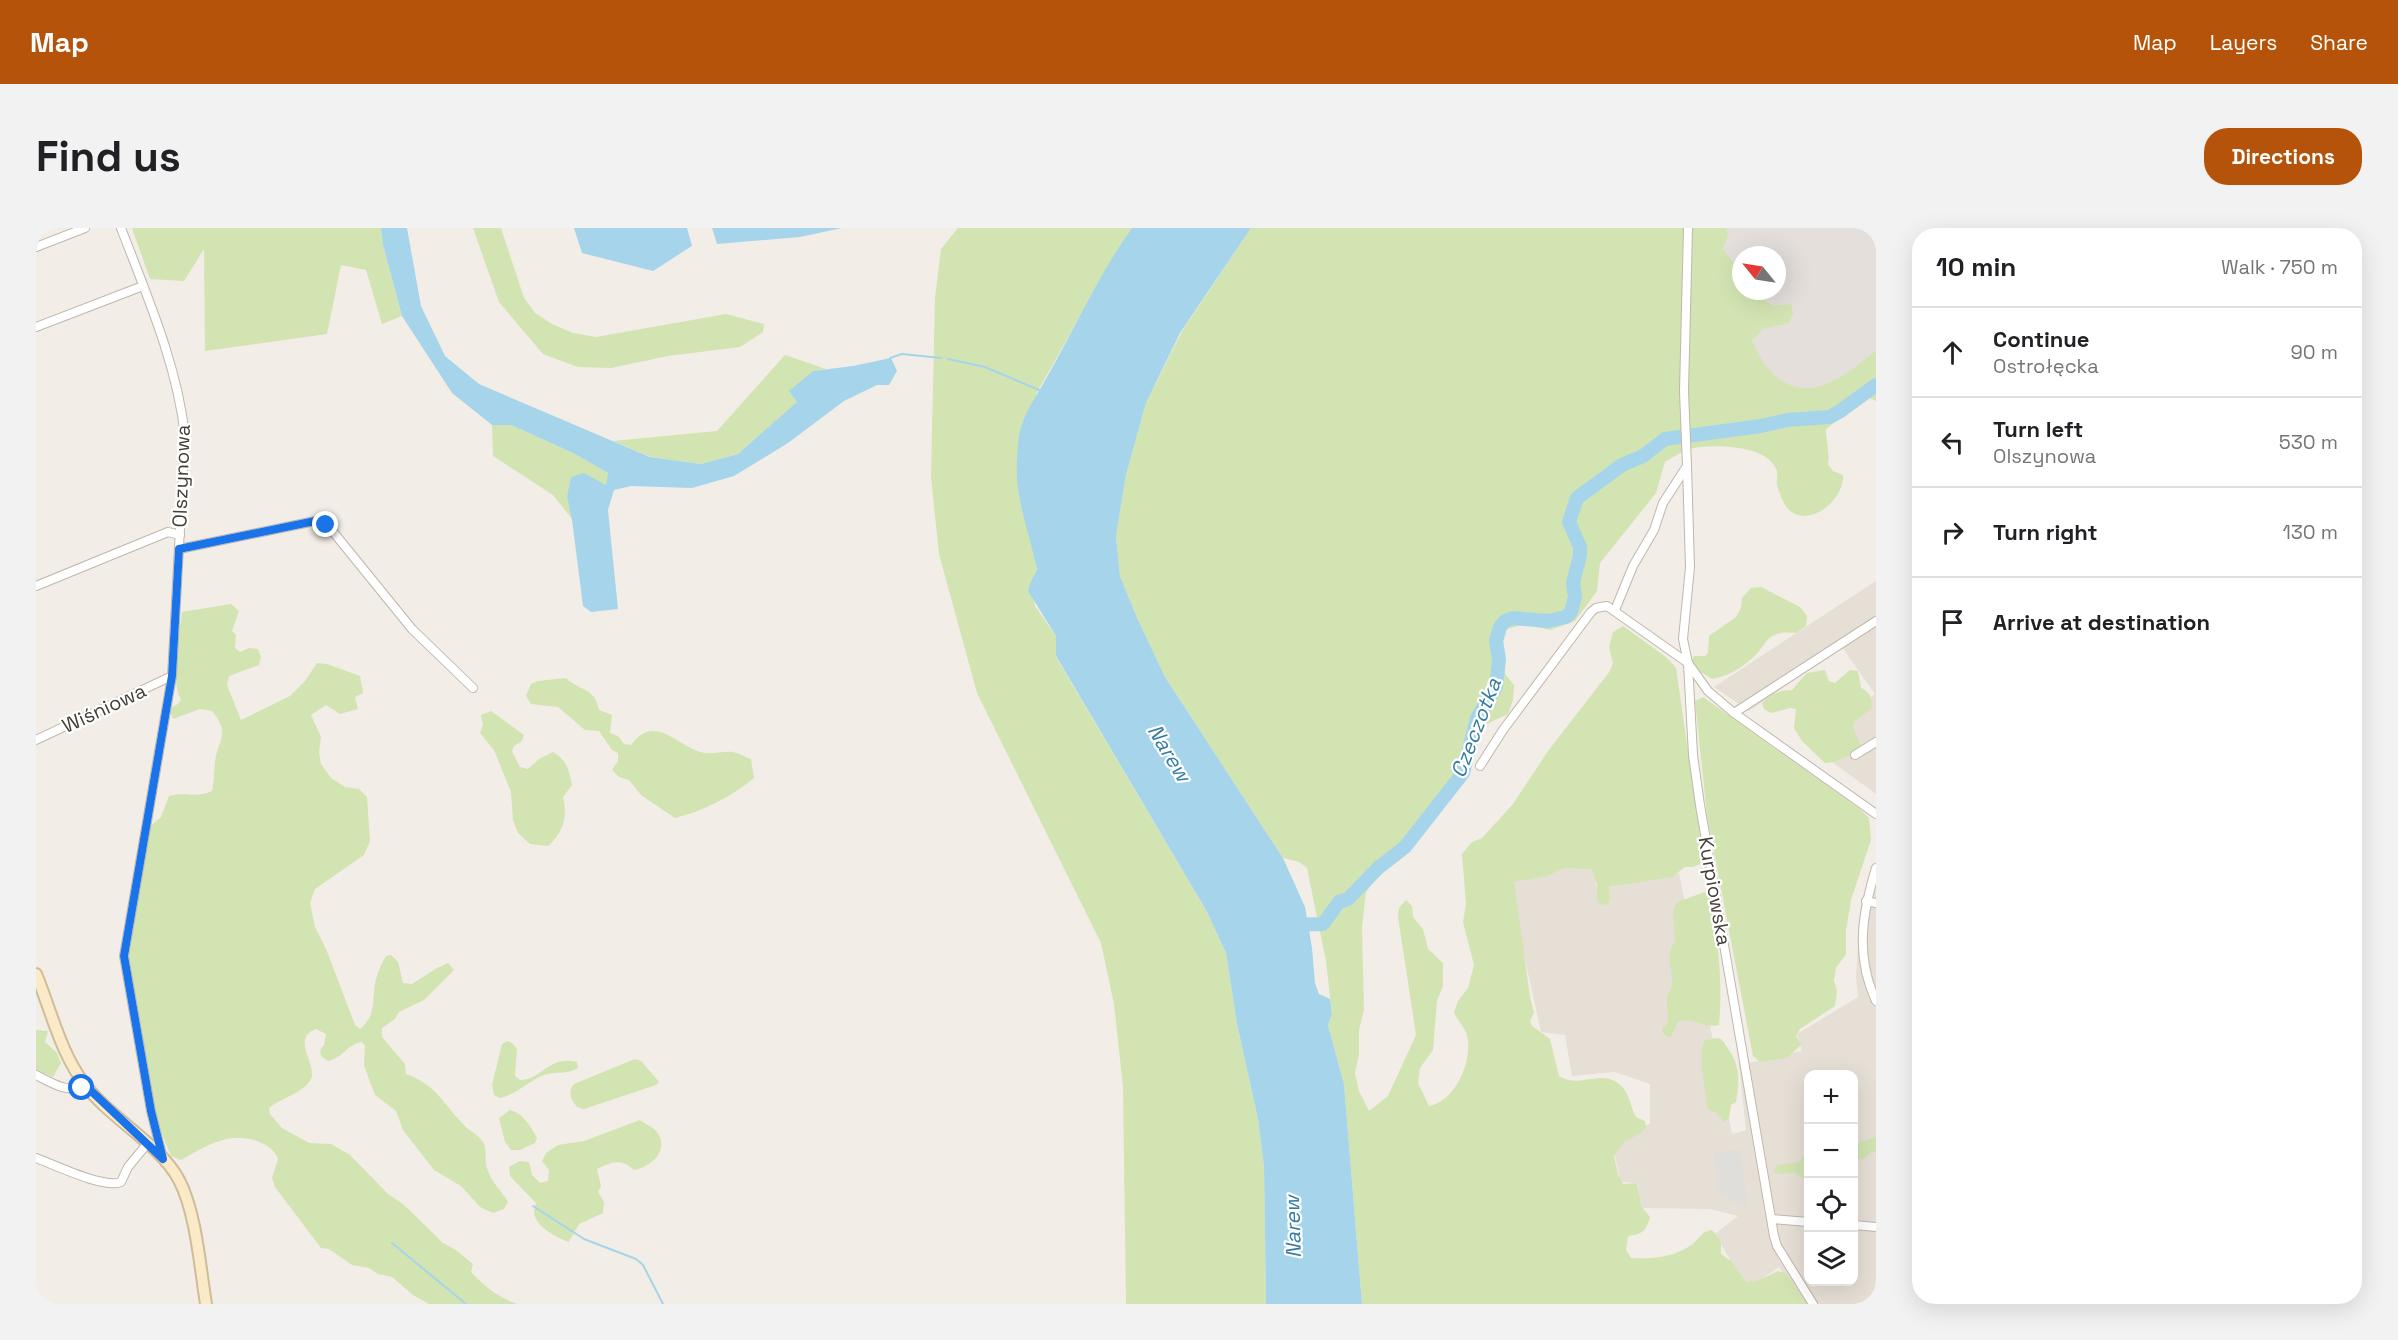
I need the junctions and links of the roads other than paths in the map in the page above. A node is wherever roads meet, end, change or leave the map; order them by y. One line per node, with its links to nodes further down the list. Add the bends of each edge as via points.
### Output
1 (85, 228): 4 (street)
2 (121, 228): 5 (street, Olszynowa)
3 (1688, 228): 7 (street, Kurpiowska)
4 (36, 248)
5 (143, 286): 6 (street); 8 (street, Olszynowa, via 174,372 182,408 185,436)
6 (36, 327)
7 (1687, 466): 11 (street, via 1663,503); 13 (street, Kurpiowska, via 1690,567 1683,639)
8 (180, 535): 9 (street, Olszynowa); 10 (street, via 168,532)
9 (179, 549): 14 (street, Olszynowa); 15 (street, via 320,520 412,629)
10 (36, 585)
11 (1615, 610): 13 (street); 20 (street, via 1606,606 1591,612)
12 (1876, 621): 16 (street)
13 (1688, 663): 16 (street, via 1708,690); 32 (street, Kurpiowska, via 1700,805)
14 (172, 676): 17 (street, Wiśniowa); 31 (street, Olszynowa, via 124,956)
15 (473, 688)
16 (1734, 713): 21 (street)
17 (36, 740)
18 (1876, 742): 19 (street)
19 (1855, 755)
20 (1480, 766)
21 (1876, 814)
22 (1876, 868): 23 (street)
23 (1866, 901): 24 (street); 26 (street, via 1862,951)
24 (1876, 903)
25 (36, 974): 28 (street, via 69,1057)
26 (1876, 1001)
27 (36, 1075): 28 (street, via 69,1090)
28 (86, 1086): 29 (street)
29 (147, 1144): 30 (street, via 116,1184 97,1181); 31 (street)
30 (36, 1158)
31 (163, 1159): 36 (street, via 176,1174 187,1198)
32 (1772, 1219): 33 (street); 37 (street, Kurpiowska, via 1777,1246)
33 (1804, 1222)
34 (1858, 1226): 35 (street)
35 (1876, 1227)
36 (206, 1304)
37 (1813, 1304)

